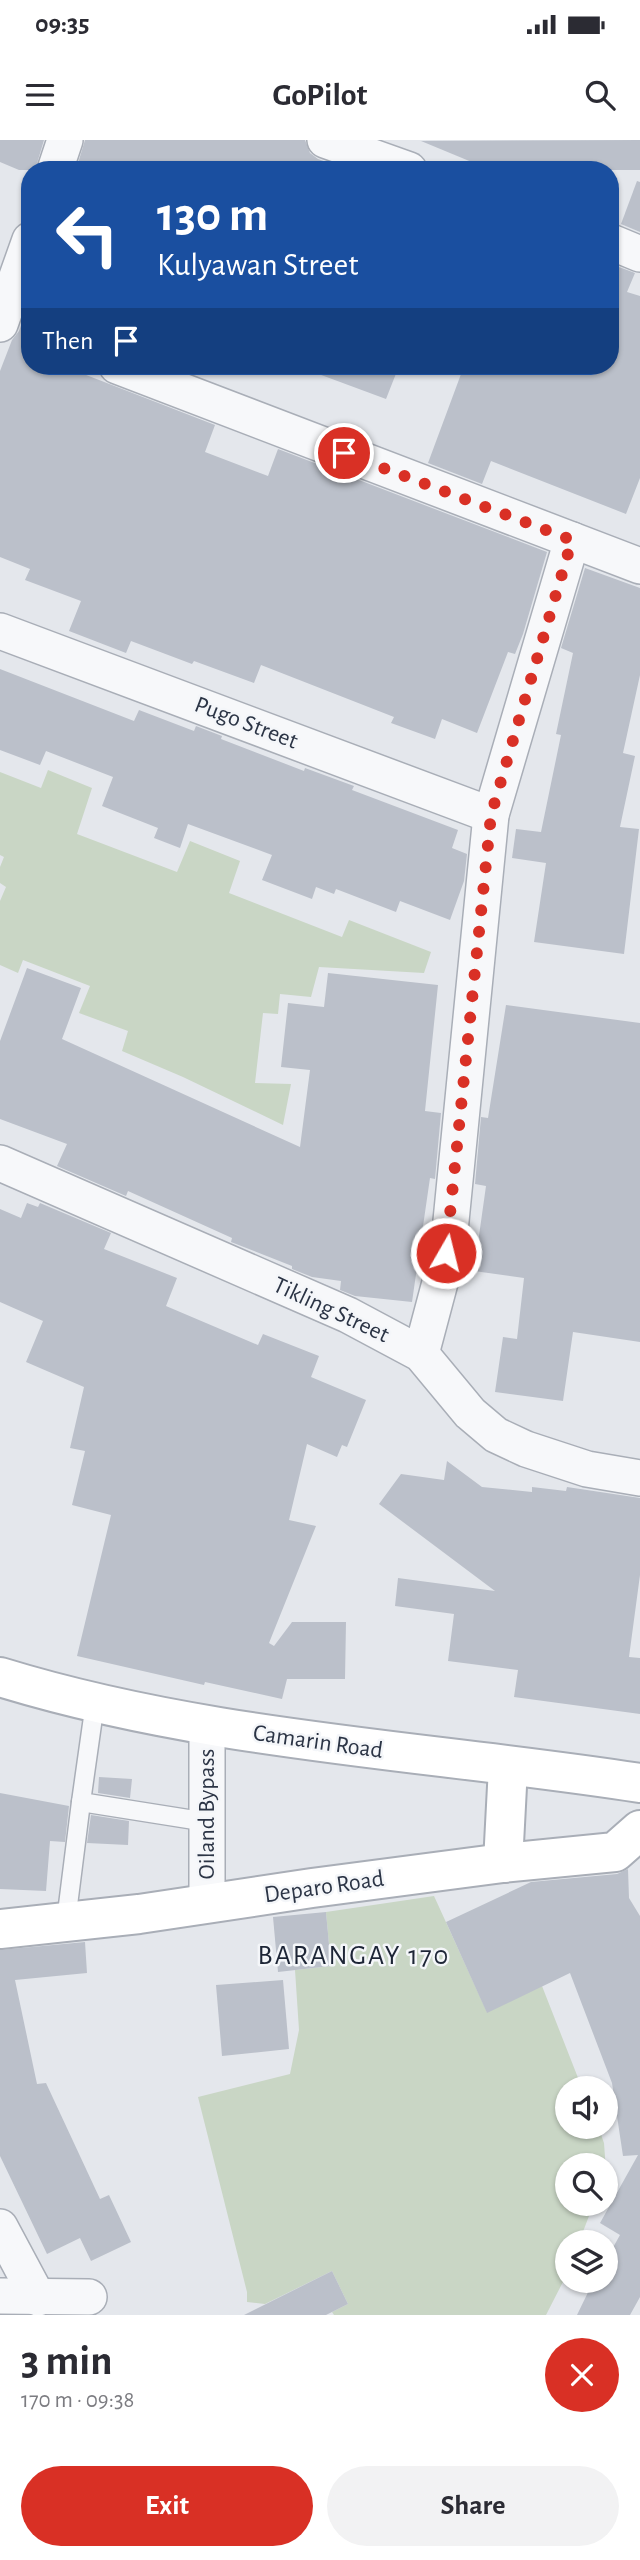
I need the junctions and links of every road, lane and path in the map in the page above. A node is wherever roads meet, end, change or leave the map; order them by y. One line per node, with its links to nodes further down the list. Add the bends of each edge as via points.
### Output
1 (65, 140): 3 (street)
2 (325, 140): 4 (street)
3 (58, 161)
4 (384, 161)
5 (619, 245): 6 (street)
6 (640, 254)
7 (21, 275): 8 (street)
8 (8, 325)
9 (141, 375): 10 (street)
10 (572, 540): 11 (street); 13 (street)
11 (640, 566)
12 (0, 631): 13 (street, Pugo Street)
13 (491, 815): 15 (street, via 450,1231)
14 (0, 1163): 15 (street, Tikling Street, via 348,1315)
15 (421, 1354): 16 (street, Tikling Street, via 470,1413 496,1435 587,1469)
16 (640, 1478)
17 (0, 1677): 18 (main road, Camarin Road)
18 (95, 1703): 19 (main road, Camarin Road); 22 (lane)
19 (207, 1726): 20 (main road, Camarin Road); 23 (street, Oiland Bypass)
20 (508, 1767): 21 (main road, Camarin Road); 25 (main road)
21 (640, 1783)
22 (80, 1802): 23 (lane); 27 (lane)
23 (207, 1822): 26 (street, Oiland Bypass)
24 (640, 1830): 25 (main road, Deparo Road, via 614,1852)
25 (503, 1863): 26 (main road, Deparo Road)
26 (207, 1903): 27 (main road, Deparo Road)
27 (66, 1922): 28 (main road, Deparo Road)
28 (0, 1929)
29 (0, 2227): 32 (street)
30 (0, 2296): 32 (street)
31 (89, 2297): 32 (street)
32 (38, 2298)

